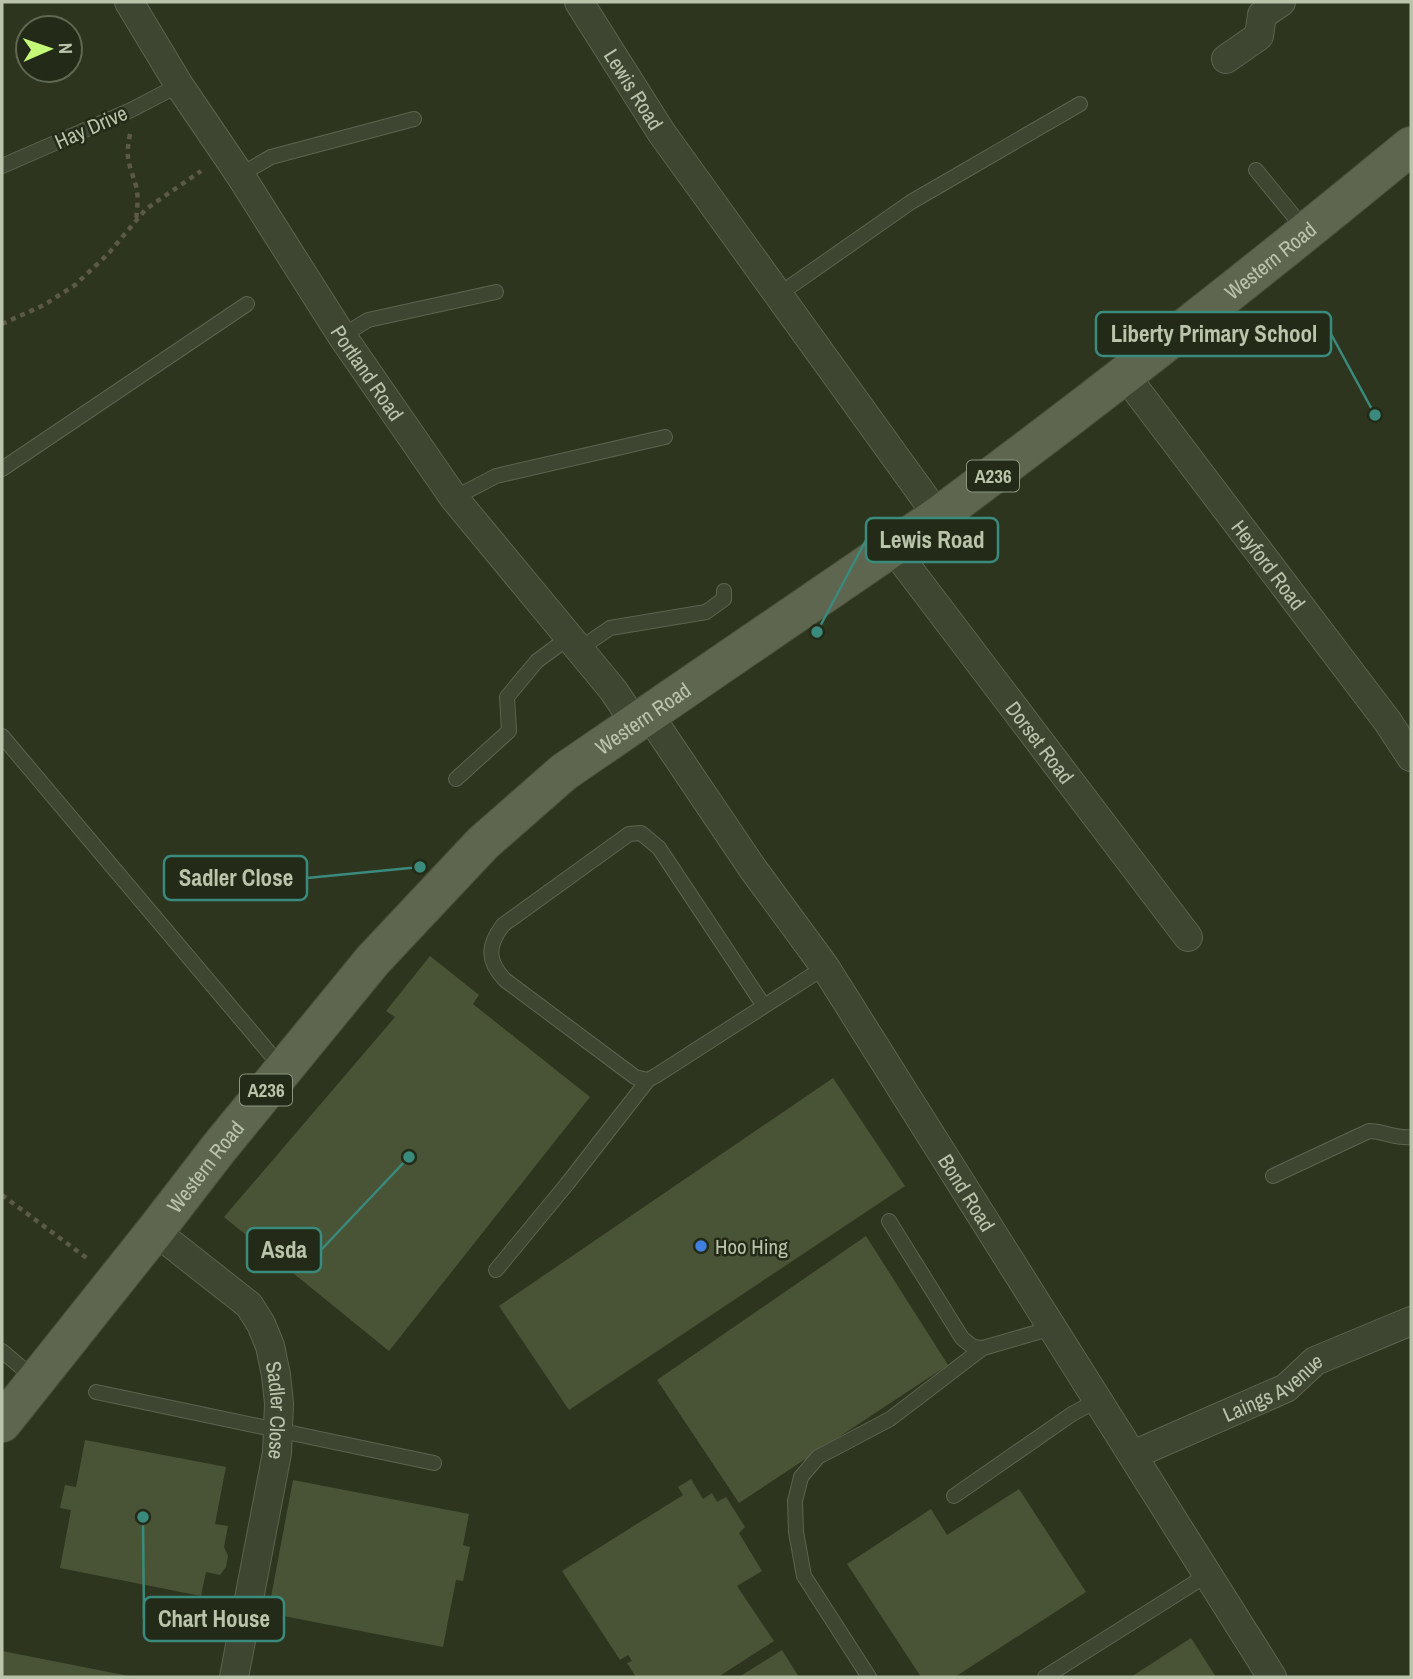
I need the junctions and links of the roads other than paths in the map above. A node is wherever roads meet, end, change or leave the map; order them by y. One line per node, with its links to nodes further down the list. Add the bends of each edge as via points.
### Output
1 (129, 2): 5 (street, Portland Road)
2 (579, 2): 14 (street, Lewis Road, via 661,132)
3 (1281, 2): 4 (street, via 1262,16 1259,36)
4 (1226, 60)
5 (179, 85): 9 (street, Portland Road); 10 (lane, Hay Drive)
6 (1080, 104): 14 (lane, via 911,202)
7 (414, 119): 9 (lane)
8 (1411, 146): 12 (main road, Western Road / A236)
9 (233, 165): 16 (street, Portland Road)
10 (2, 166)
11 (1256, 170): 12 (lane)
12 (1307, 232): 17 (main road, Western Road / A236)
13 (496, 292): 16 (lane, via 368,320)
14 (778, 295): 21 (street, Lewis Road)
15 (247, 304): 19 (lane)
16 (342, 336): 20 (street, Portland Road)
17 (1125, 375): 21 (main road, Western Road / A236); 27 (street, Heyford Road)
18 (665, 437): 20 (lane, via 496,476)
19 (2, 469)
20 (454, 498): 24 (street, Portland Road)
21 (938, 516): 22 (main road, Western Road / A236)
22 (892, 547): 25 (main road, Western Road / A236); 29 (street, Dorset Road)
23 (724, 591): 24 (lane, via 724,599 706,612 610,628)
24 (573, 644): 25 (street, Portland Road); 28 (lane, via 537,662 507,697 509,731)
25 (642, 720): 30 (street, Bond Road); 32 (main road, Western Road / A236, via 564,772 483,843 373,960)
26 (2, 736): 32 (lane)
27 (1411, 757)
28 (456, 779)
29 (1188, 937)
30 (825, 967): 31 (lane); 40 (street, Bond Road)
31 (764, 1006): 33 (lane); 33 (lane, via 659,848 641,834 629,834 503,925 493,938 491,955 495,970 505,980 635,1077)
32 (283, 1069): 37 (main road, Western Road / A236)
33 (653, 1077): 38 (lane)
34 (1411, 1137): 35 (lane, via 1370,1131)
35 (1273, 1176)
36 (889, 1221): 41 (lane, via 962,1338 973,1347)
37 (155, 1231): 43 (main road, Western Road / A236); 47 (street, Sadler Close, via 249,1305 261,1324 276,1375)
38 (496, 1270)
39 (1411, 1321): 48 (street, Laings Avenue, via 1315,1361 1286,1388)
40 (1052, 1328): 41 (lane); 45 (street, Bond Road)
41 (984, 1348): 53 (lane, via 890,1419 818,1457 801,1478 795,1501 803,1576)
42 (2, 1351): 43 (lane)
43 (37, 1381): 46 (main road, Western Road / A236)
44 (96, 1392): 47 (lane)
45 (1098, 1400): 48 (street, Bond Road); 50 (lane)
46 (2, 1423)
47 (278, 1429): 49 (lane); 52 (street, Sadler Close)
48 (1133, 1455): 51 (street, Bond Road)
49 (434, 1463)
50 (954, 1496)
51 (1207, 1575): 54 (lane); 55 (street, Bond Road)
52 (234, 1677)
53 (869, 1677)
54 (1045, 1677)
55 (1272, 1677)

